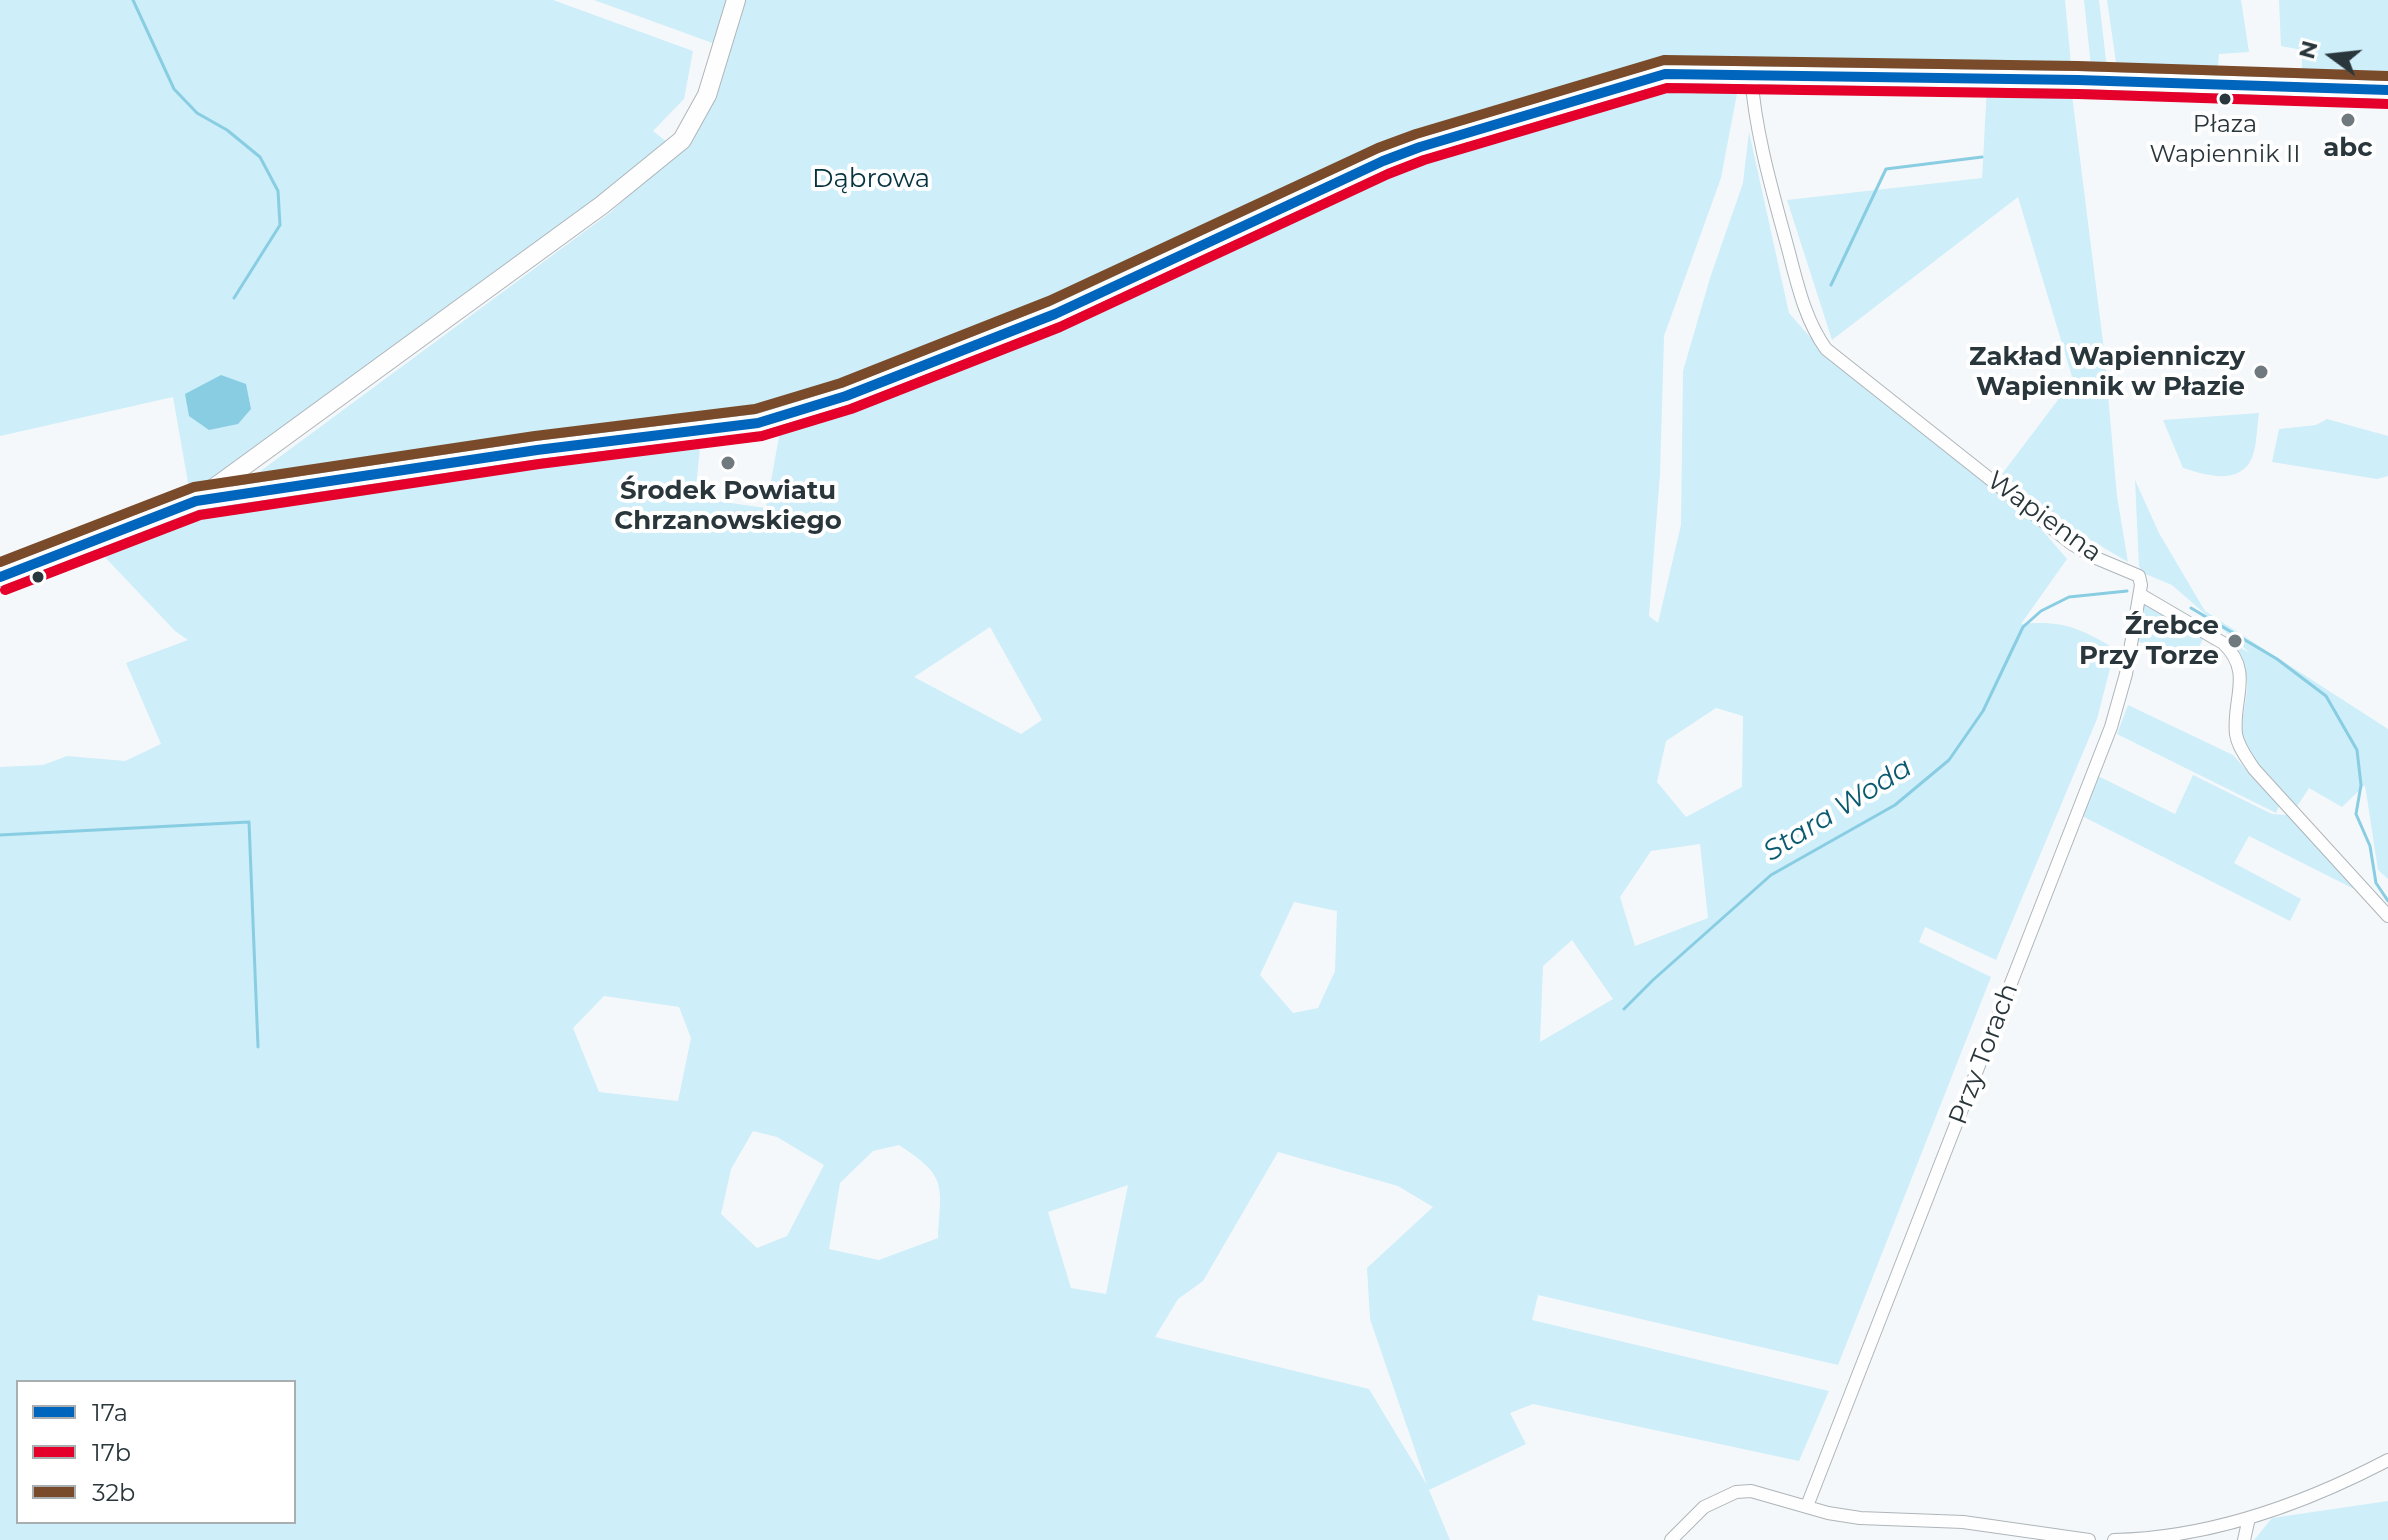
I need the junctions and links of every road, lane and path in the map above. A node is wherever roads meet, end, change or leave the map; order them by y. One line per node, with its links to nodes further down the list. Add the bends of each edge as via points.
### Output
1 (736, 0): 4 (main road, via 707,95 682,140 602,205)
2 (1751, 74): 3 (main road); 4 (main road, via 1665,74 1451,137 1383,161 1055,314 846,396 758,423); 6 (street, Wapienna, via 1775,201 1804,307 1826,349 2072,544 2139,576)
3 (2388, 90)
4 (196, 501): 5 (main road)
5 (0, 577)
6 (2141, 595): 7 (street, Wapienna, via 2233,652 2241,672 2238,743 2254,769); 9 (street, Przy Torach, via 2111,727)
7 (2388, 916)
8 (2388, 1460): 10 (street)
9 (1807, 1506): 11 (street, via 1767,1494 1736,1492 1704,1507); 12 (street, via 1860,1518 1963,1522)
10 (2249, 1518): 13 (street, via 2186,1534); 14 (street)
11 (1671, 1540)
12 (2089, 1540)
13 (2114, 1540)
14 (2244, 1540)

